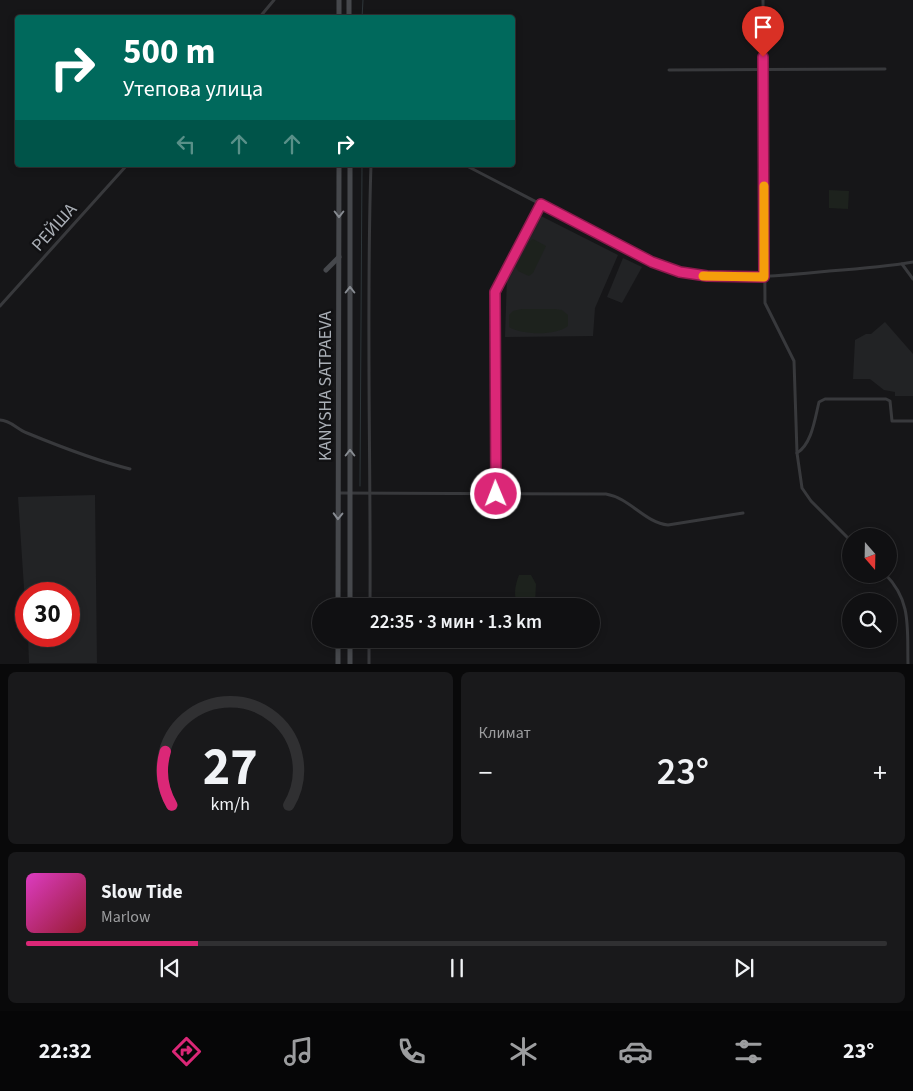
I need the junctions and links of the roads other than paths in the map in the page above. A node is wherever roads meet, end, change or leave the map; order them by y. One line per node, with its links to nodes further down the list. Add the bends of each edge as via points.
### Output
1 (274, 0): 5 (street)
2 (339, 0): 6 (main road)
3 (349, 0): 7 (main road)
4 (763, 0): 8 (street)
5 (262, 15)
6 (339, 15)
7 (349, 15)
8 (764, 69): 9 (street); 10 (street); 21 (street)
9 (885, 69)
10 (669, 70)
11 (125, 167): 23 (street, РЕЙША)
12 (339, 167): 17 (main road, KANYSHA SATPAEVA, one-way to 17)
13 (350, 167): 29 (main road, KANYSHA SATPAEVA, one-way to 13)
14 (371, 167): 30 (street, via 368,348)
15 (469, 167): 16 (street)
16 (541, 204): 21 (street, via 652,262 680,272); 31 (street, via 495,292)
17 (339, 257): 20 (main road); 28 (main road, KANYSHA SATPAEVA)
18 (913, 262): 19 (street)
19 (902, 263): 21 (street); 22 (street)
20 (326, 270)
21 (764, 277): 26 (street, via 764,303 790,350 796,372)
22 (913, 280)
23 (0, 306)
24 (0, 420): 27 (street, via 7,420 16,429 97,461)
25 (913, 421): 26 (street, via 892,421 890,401 886,399 825,399 819,402 808,440)
26 (797, 453): 33 (street, via 802,488)
27 (130, 469)
28 (338, 493): 29 (street); 35 (main road, KANYSHA SATPAEVA, one-way to 35)
29 (350, 494): 30 (street); 36 (main road, KANYSHA SATPAEVA)
30 (371, 494): 31 (street); 37 (street)
31 (496, 494): 32 (street, via 606,494 622,499 660,524 668,525)
32 (743, 513)
33 (842, 532)
34 (892, 583): 44 (street, via 907,610)
35 (338, 598)
36 (350, 598)
37 (370, 598)
38 (338, 648): 41 (main road)
39 (350, 648): 42 (main road)
40 (369, 648): 43 (street)
41 (338, 664)
42 (350, 664)
43 (369, 664)
44 (908, 664)

